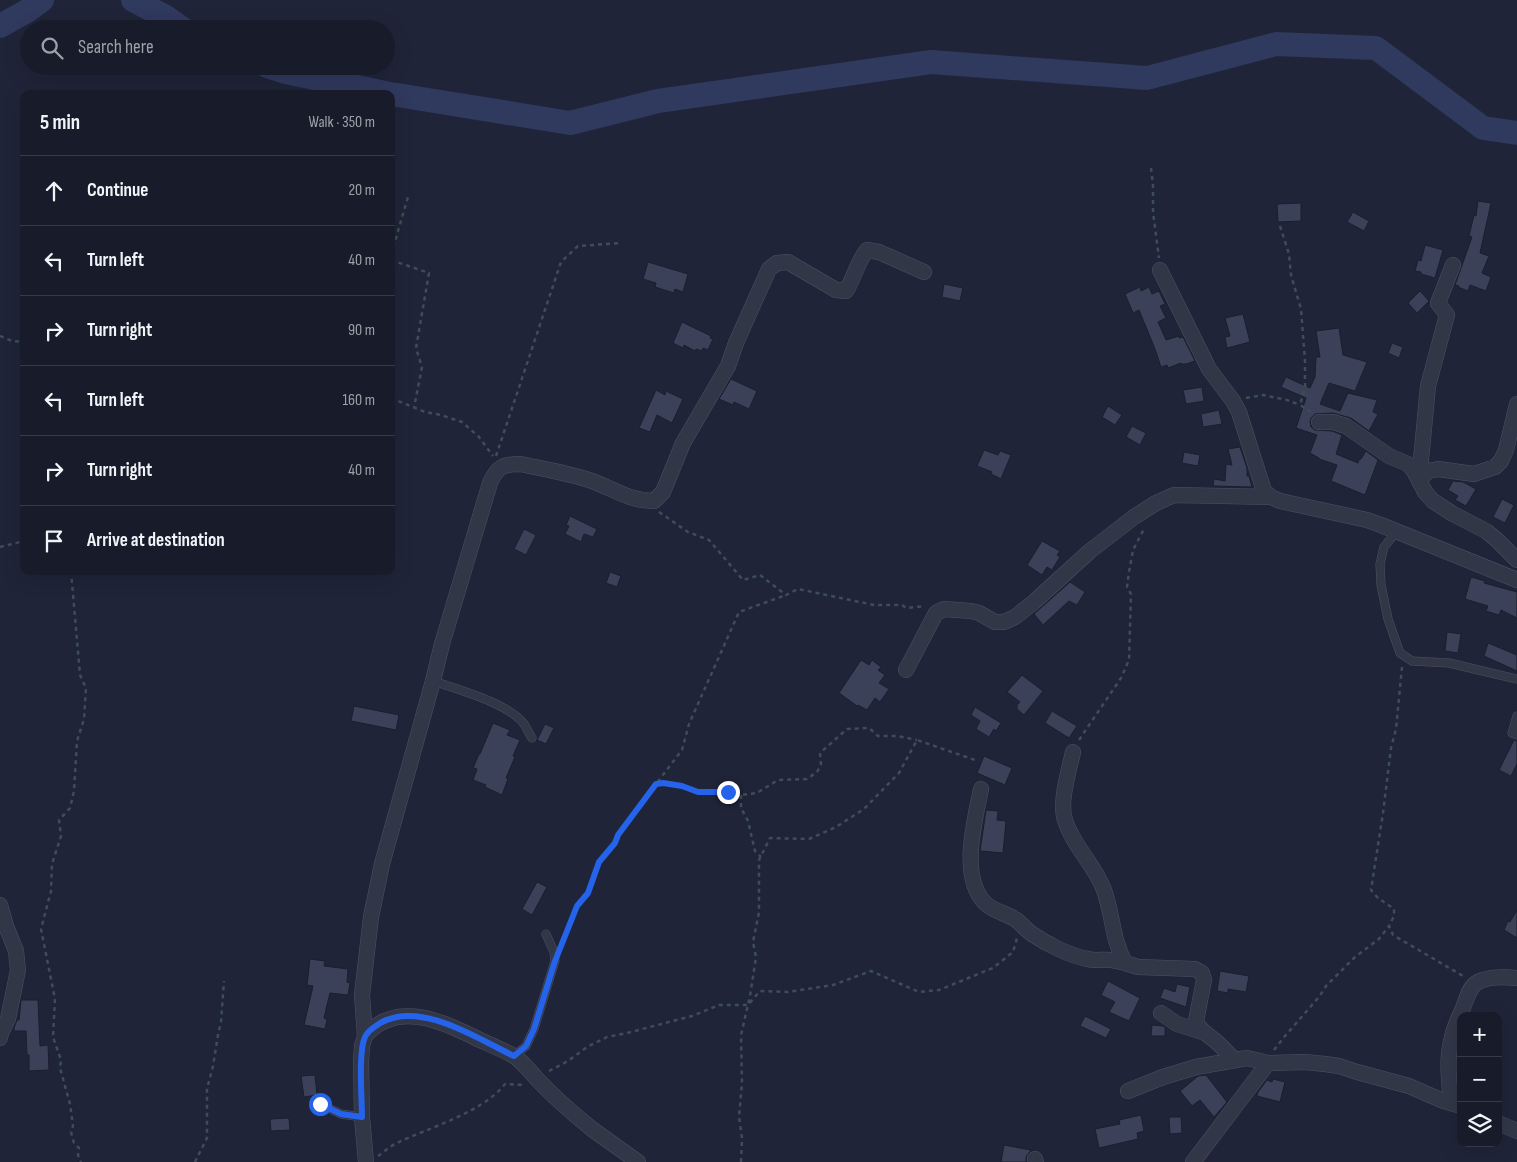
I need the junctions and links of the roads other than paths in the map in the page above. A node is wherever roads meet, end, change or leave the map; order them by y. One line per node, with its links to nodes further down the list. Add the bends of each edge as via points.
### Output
1 (1453, 265): 6 (street, via 1438,303 1447,315 1428,386)
2 (1160, 270): 7 (street, via 1209,369 1239,412 1264,491)
3 (924, 272): 13 (street, via 867,250 859,260 846,291 836,290 788,262 777,262 769,269 728,366 683,443 663,492 654,501 628,498 590,481 520,464 500,467 490,483)
4 (1517, 404): 6 (street, via 1506,450 1495,466 1474,474 1438,469 1428,471)
5 (1318, 422): 6 (street, via 1346,426 1389,456 1408,464)
6 (1419, 481): 9 (street, via 1433,501 1486,531)
7 (1271, 497): 8 (street, via 1367,520); 11 (street, via 1174,496 1156,503 1090,551 1015,617 995,622 971,611 944,609 936,613)
8 (1397, 531): 10 (street); 12 (lane, via 1384,547 1380,564 1388,619 1400,653 1412,661 1449,664)
9 (1517, 560)
10 (1517, 580)
11 (906, 670)
12 (1517, 679)
13 (434, 681): 16 (lane, via 506,709 524,724); 25 (street, via 408,766 371,917 362,995)
14 (1517, 716): 15 (lane, via 1512,733)
15 (1517, 735)
16 (532, 738)
17 (1073, 752): 21 (street, via 1064,799 1064,819 1104,889 1119,952)
18 (981, 789): 21 (street, via 970,857 971,874 984,902 1065,952 1090,960)
19 (0, 905): 26 (street, via 16,950 18,970 8,1019)
20 (546, 934): 27 (lane, via 555,961 534,1029 526,1046)
21 (1125, 963): 24 (street, via 1138,967 1195,969 1202,973 1204,980 1196,1021)
22 (1517, 978): 32 (street, via 1489,979 1475,984 1469,994 1449,1049 1449,1080)
23 (1161, 1013): 24 (street, via 1177,1024)
24 (1202, 1032): 28 (street)
25 (365, 1036): 27 (street, via 388,1019 422,1017 455,1028); 33 (street, via 361,1061)
26 (0, 1038)
27 (514, 1056): 37 (street, via 593,1129)
28 (1235, 1060): 29 (street, via 1247,1058); 30 (street, via 1196,1067)
29 (1268, 1064): 32 (street, via 1305,1062 1339,1066 1409,1086); 38 (street)
30 (1128, 1092)
31 (320, 1104): 33 (lane, via 341,1114)
32 (1456, 1104)
33 (362, 1117): 36 (street)
34 (1502, 1124): 35 (street)
35 (1517, 1130)
36 (372, 1159)
37 (638, 1162)
38 (1193, 1162)

